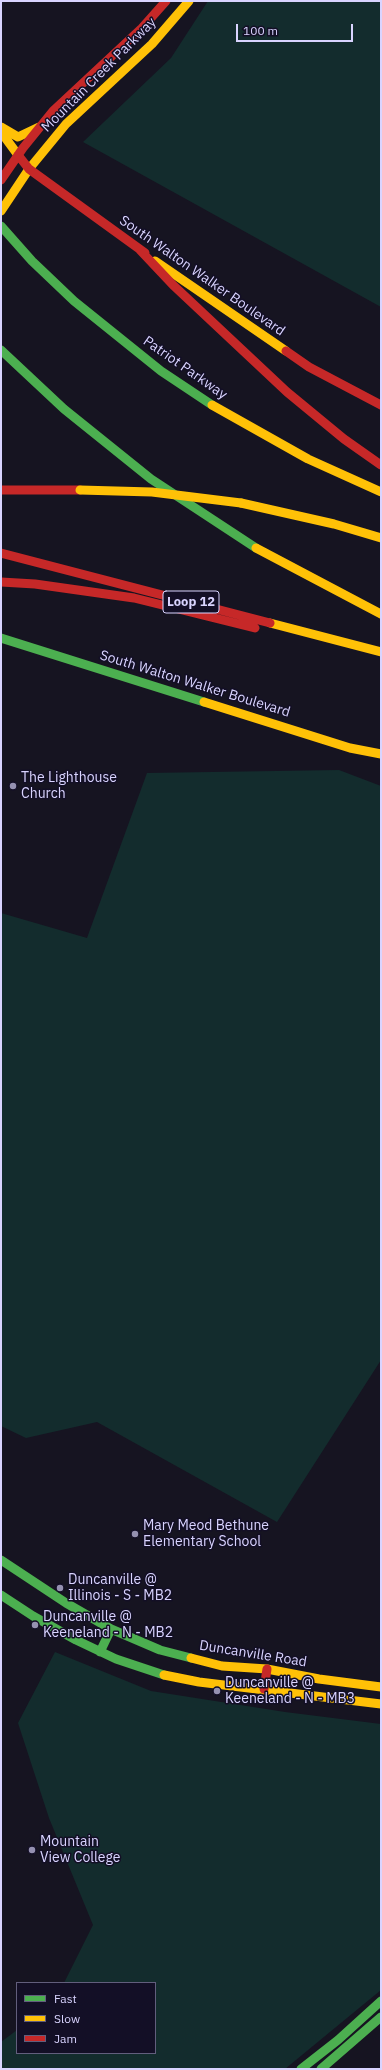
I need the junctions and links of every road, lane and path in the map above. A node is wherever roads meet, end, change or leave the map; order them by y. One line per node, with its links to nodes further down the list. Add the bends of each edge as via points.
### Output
1 (166, 1): 3 (main road, Mountain Creek Parkway)
2 (189, 1): 4 (main road, Mountain Creek Parkway)
3 (154, 16): 4 (main road); 6 (main road, Mountain Creek Parkway, via 70,94)
4 (167, 28): 9 (main road, Mountain Creek Parkway, via 66,124)
5 (1, 127): 6 (main road, via 18,136)
6 (39, 127): 8 (main road, Mountain Creek Parkway)
7 (1, 132): 8 (main road, South Walton Walker Boulevard)
8 (18, 155): 9 (main road, South Walton Walker Boulevard); 10 (main road, Mountain Creek Parkway)
9 (29, 169): 11 (main road, Mountain Creek Parkway); 13 (main road, South Walton Walker Boulevard)
10 (3, 177)
11 (1, 211)
12 (1, 226): 18 (main road, Patriot Parkway, via 32,261 74,301 161,371 258,432 308,459)
13 (140, 250): 15 (main road, South Walton Walker Boulevard, via 309,367); 16 (main road, via 173,285 287,392 344,439)
14 (1, 350): 22 (main road, via 64,409 151,479 271,558)
15 (381, 405)
16 (381, 465)
17 (1, 490): 19 (main road, bridge, via 152,492 241,503 327,522)
18 (381, 492)
19 (381, 538)
20 (1, 552): 23 (main road, Loop 12)
21 (1, 582): 23 (main road, via 35,584 134,598 256,628)
22 (381, 614)
23 (309, 634): 25 (main road, Loop 12)
24 (1, 638): 26 (main road, South Walton Walker Boulevard, via 350,748)
25 (381, 652)
26 (381, 754)
27 (1, 1560): 29 (main road, Duncanville Road, via 66,1603)
28 (1, 1595): 30 (main road, via 33,1616)
29 (112, 1629): 30 (main road); 31 (main road, Duncanville Road, via 160,1650 190,1658 222,1666)
30 (100, 1652): 33 (main road, via 139,1668 172,1677)
31 (267, 1669): 32 (main road, Duncanville Road); 33 (main road)
32 (381, 1687)
33 (264, 1689): 34 (main road)
34 (381, 1704)
35 (381, 2001): 37 (main road)
36 (381, 2017): 38 (main road)
37 (301, 2069)
38 (321, 2069)

